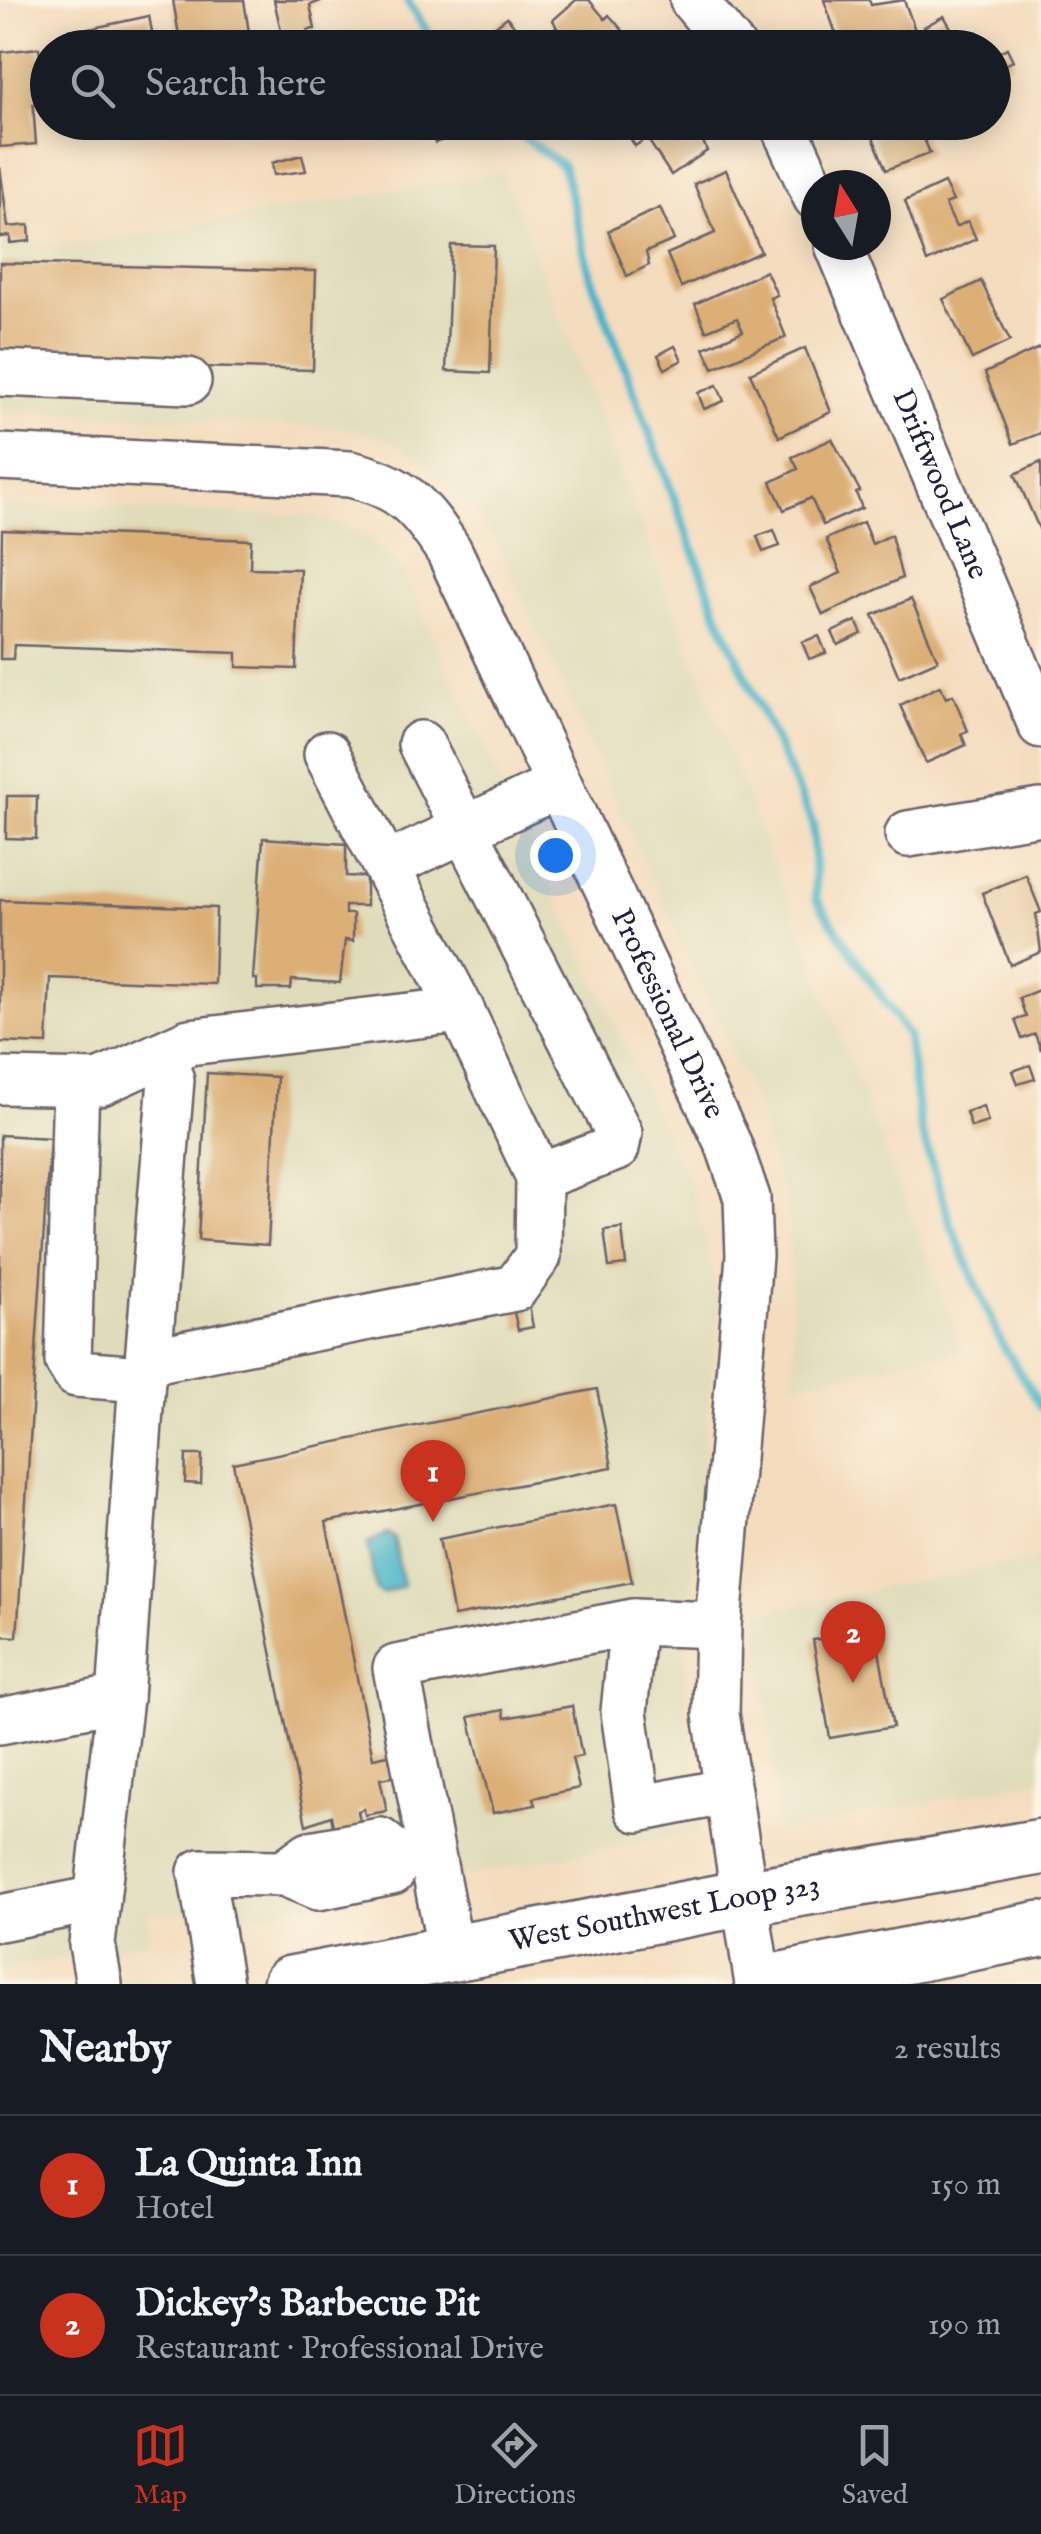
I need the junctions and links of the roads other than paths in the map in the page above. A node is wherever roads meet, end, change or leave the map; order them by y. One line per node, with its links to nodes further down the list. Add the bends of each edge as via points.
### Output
1 (693, 0): 2 (street)
2 (718, 30)
3 (790, 140): 4 (street)
4 (804, 170)
5 (844, 260): 9 (street, Driftwood Lane)
6 (0, 374): 7 (street)
7 (188, 381)
8 (0, 458): 12 (street, Professional Drive, via 350,474 382,482 408,498 449,550)
9 (1041, 725)
10 (421, 744): 14 (street)
11 (327, 754): 16 (street)
12 (559, 785): 14 (street); 24 (street, Professional Drive, via 748,1198 749,1256)
13 (1041, 812): 15 (street)
14 (464, 828): 16 (street); 21 (street, via 619,1133 616,1148)
15 (908, 834)
16 (386, 866): 17 (street)
17 (461, 1010): 18 (street, via 189,1042); 21 (street)
18 (160, 1054): 20 (street, via 98,1083); 22 (street, via 171,1080)
19 (0, 1080): 20 (street)
20 (76, 1082): 22 (street, via 68,1361 76,1374)
21 (539, 1177): 22 (street, via 538,1256 515,1288)
22 (145, 1370): 25 (street)
23 (633, 1622): 24 (street); 27 (street, via 624,1712 638,1809); 29 (street, via 396,1668)
24 (718, 1624): 27 (street, Professional Drive, via 716,1714)
25 (120, 1698): 26 (street); 31 (street)
26 (0, 1721)
27 (728, 1792): 30 (street, Professional Drive)
28 (1041, 1847): 30 (highway, West Southwest Loop 323)
29 (416, 1854): 34 (street); 36 (street, via 392,1872 318,1887 284,1872 201,1872)
30 (744, 1898): 34 (highway, West Southwest Loop 323); 38 (street, Professional Drive)
31 (97, 1899): 32 (street); 35 (street, via 92,1944)
32 (0, 1918)
33 (1041, 1929): 38 (highway)
34 (452, 1953): 37 (highway, West Southwest Loop 323)
35 (99, 1984)
36 (220, 1984)
37 (290, 1984)
38 (761, 1984)

